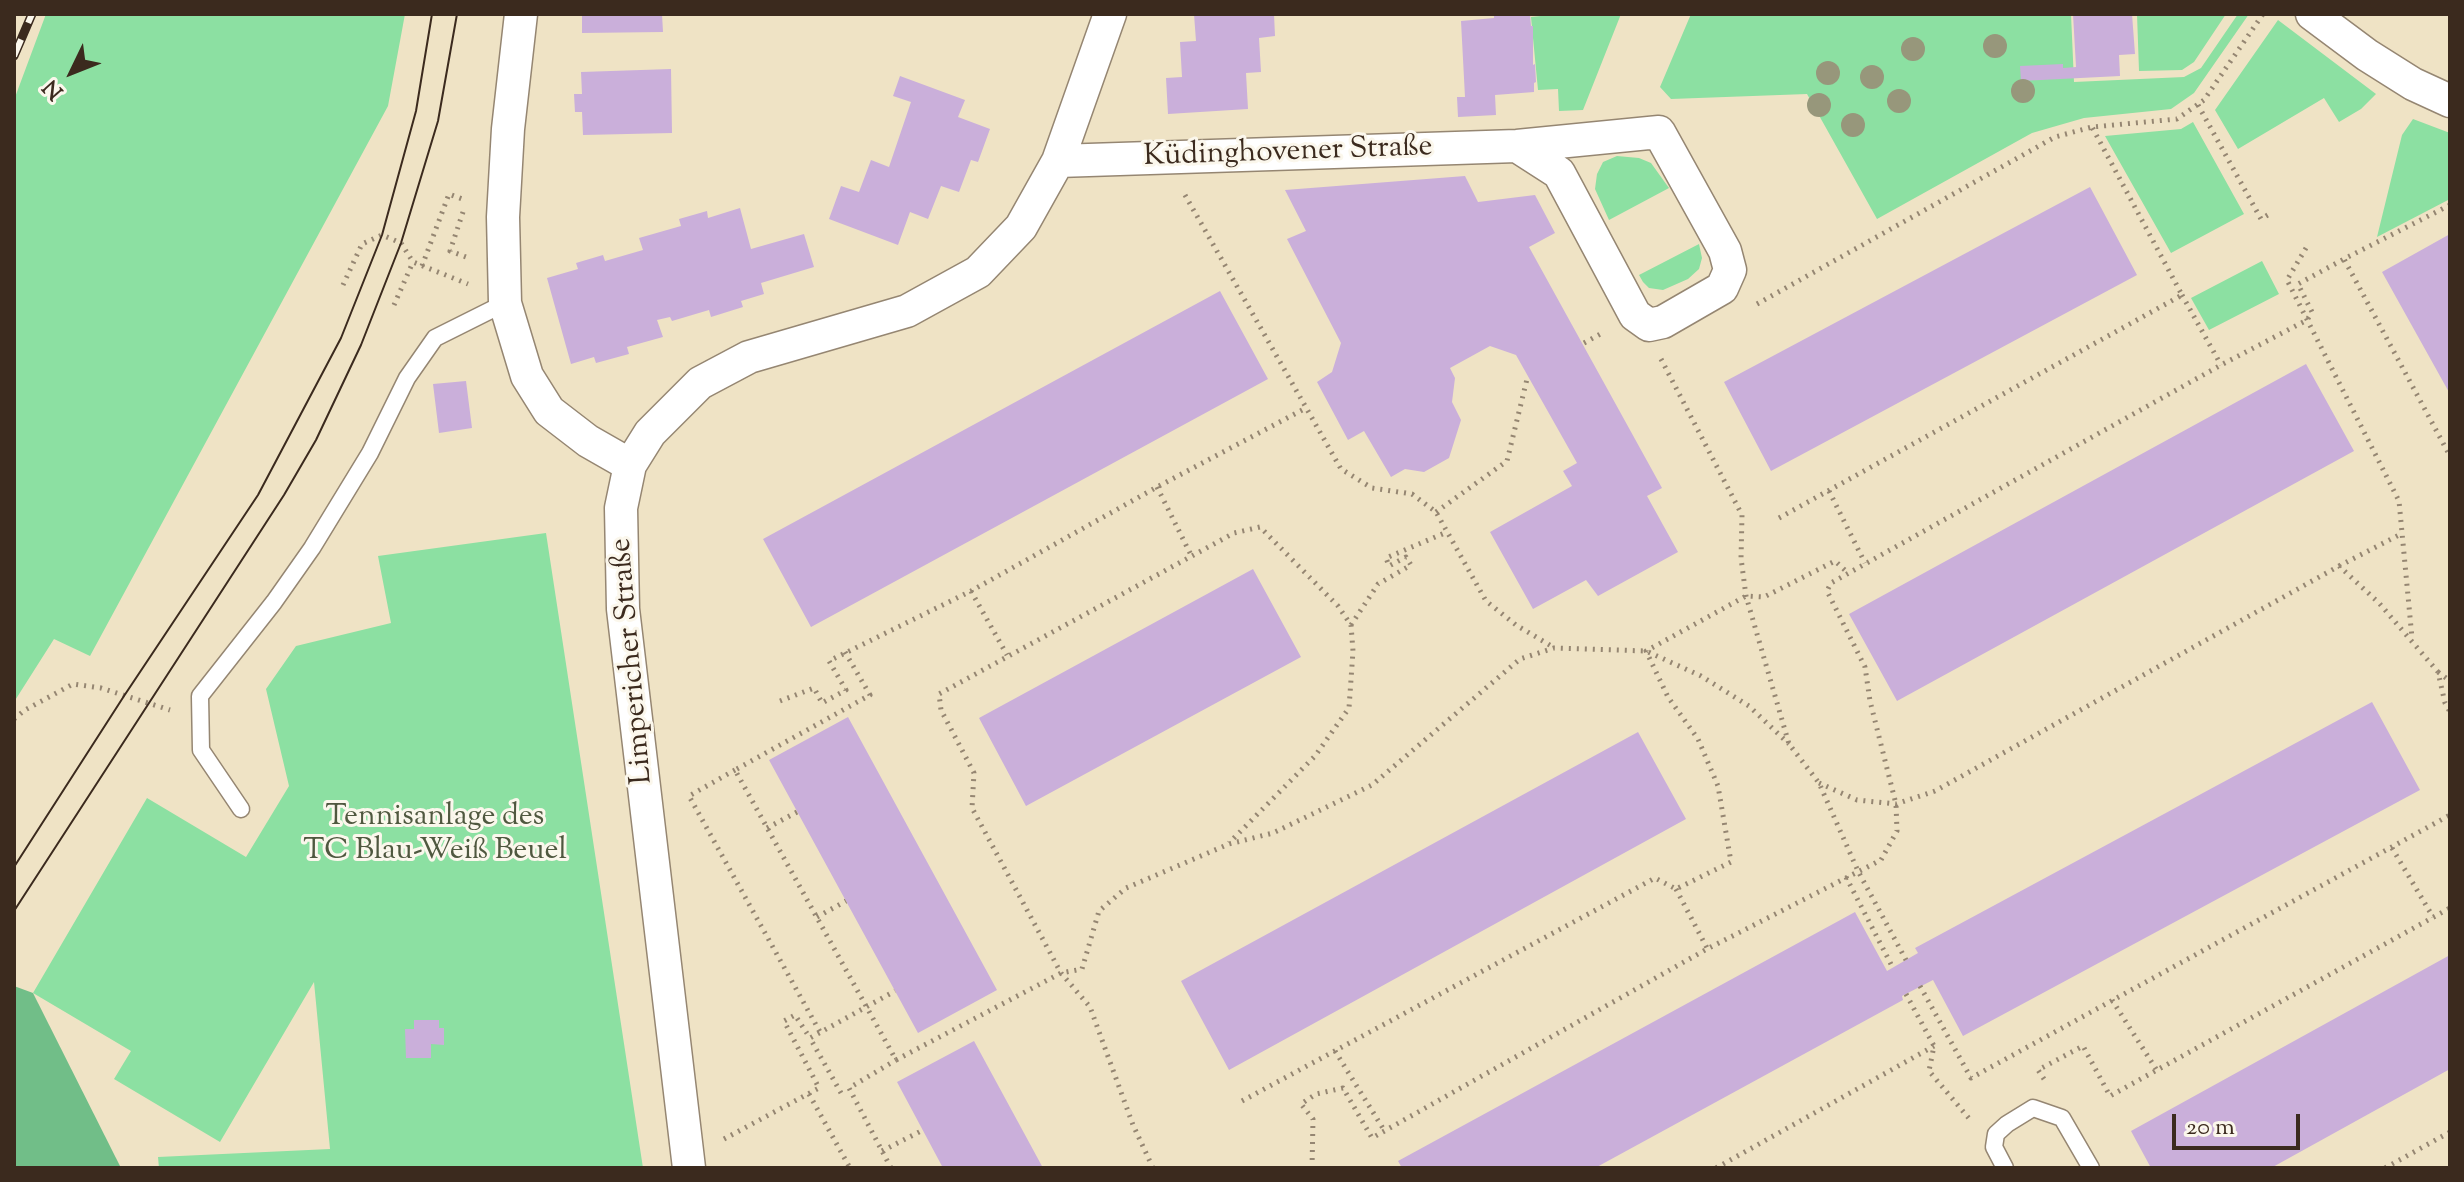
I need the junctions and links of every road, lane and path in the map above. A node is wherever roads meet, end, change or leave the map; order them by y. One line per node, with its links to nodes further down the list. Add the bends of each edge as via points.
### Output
1 (521, 14): 19 (street, via 503,217)
2 (1110, 14): 10 (street)
3 (2263, 14): 6 (path)
4 (2312, 14): 5 (street, via 2378,62)
5 (2450, 101)
6 (2198, 105): 7 (path, via 2177,119); 12 (path, via 2261,219)
7 (2092, 127): 18 (path); 21 (path, via 2055,137)
8 (1517, 146): 8 (street, Küdinghovener Straße, via 1659,132 1725,251 1730,270 1722,288 1649,325 1635,315 1559,173); 9 (street, Küdinghovener Straße)
9 (1165, 158): 10 (street, Küdinghovener Straße); 26 (path)
10 (1058, 161): 28 (street, via 1021,227 978,272 907,311 749,357 700,383 650,433)
11 (2450, 205): 14 (path)
12 (2271, 213)
13 (2306, 248): 22 (path, via 2287,280)
14 (2344, 259): 22 (path, via 2298,284 2312,312); 27 (path)
15 (413, 262): 16 (path); 17 (path, via 401,243 382,235 362,244); 20 (path)
16 (422, 266): 16 (path, via 449,194 467,200 450,251 468,258 461,280)
17 (343, 285)
18 (2182, 295): 24 (path); 30 (path)
19 (505, 303): 28 (street, via 527,376 549,411); 49 (lane, via 435,338 312,548)
20 (394, 305)
21 (1753, 306)
22 (2307, 320): 24 (path); 34 (path, via 2399,501)
23 (1674, 351): 40 (path, via 1660,358 1742,515)
24 (2221, 365): 36 (path)
25 (1528, 375): 31 (path, via 1507,461)
26 (1306, 408): 29 (path); 31 (path, via 1341,469 1372,488 1412,494)
27 (2450, 456)
28 (630, 465): 94 (street, Limpericher Straße, via 621,508 623,609)
29 (1157, 487): 35 (path); 39 (path)
30 (1829, 491): 32 (path); 36 (path)
31 (1436, 512): 33 (path)
32 (1779, 518)
33 (1447, 532): 41 (path, via 1386,558 1389,566 1406,557 1411,565 1378,584); 43 (path, via 1486,601)
34 (2401, 534): 37 (path); 42 (path)
35 (1192, 557): 41 (path, via 1234,533 1260,527); 46 (path)
36 (1865, 563): 38 (path)
37 (2339, 566): 42 (path); 56 (path, via 1935,791)
38 (1847, 572): 40 (path, via 1835,561 1764,597); 56 (path, via 1827,591 1865,667)
39 (971, 591): 45 (path); 46 (path)
40 (1746, 596): 44 (path); 53 (path)
41 (1351, 625): 61 (path, via 1349,708 1315,756)
42 (2412, 640): 47 (path)
43 (1554, 648): 44 (path); 61 (path, via 1520,659 1372,785 1273,833)
44 (1646, 651): 53 (path, via 1749,706); 65 (path, via 1668,697 1698,739 1718,786 1731,862)
45 (845, 652): 50 (path, via 829,661 846,690 822,703 814,688); 54 (path, via 870,695)
46 (1007, 655): 73 (path, via 939,694 941,710 974,773 972,808)
47 (2438, 672): 48 (path); 51 (path)
48 (2450, 681)
49 (200, 696): 52 (path, via 167,711 73,684); 57 (lane, via 201,750)
50 (780, 701)
51 (2450, 712)
52 (14, 719)
53 (1789, 744): 55 (path)
54 (735, 770): 60 (path); 79 (path, via 689,796)
55 (1819, 783): 56 (path, via 1857,800); 63 (path)
56 (1896, 804): 63 (path, via 1897,831 1881,860)
57 (241, 809)
58 (797, 812): 60 (path)
59 (2450, 815): 62 (path)
60 (767, 828): 68 (path)
61 (1229, 844): 73 (path, via 1126,888 1099,911 1082,969)
62 (2392, 848): 69 (path); 77 (path)
63 (1858, 871): 64 (path); 71 (path)
64 (1846, 877): 70 (path); 72 (path)
65 (1676, 889): 70 (path); 82 (path, via 1655,878)
66 (846, 901): 68 (path)
67 (2450, 908): 69 (path)
68 (817, 917): 78 (path)
69 (2433, 917): 84 (path)
70 (1707, 949): 90 (path)
71 (1906, 960)
72 (1893, 968)
73 (1061, 973): 83 (path); 97 (path, via 1090,1007)
74 (1920, 986): 77 (path, via 1971,1078)
75 (895, 991): 78 (path)
76 (1906, 994): 81 (path)
77 (2112, 1000): 84 (path)
78 (866, 1006): 79 (path); 83 (path)
79 (820, 1032): 80 (path)
80 (810, 1038): 85 (path); 86 (path, via 795,1015 784,1021 819,1088)
81 (1934, 1046): 92 (path, via 1929,1071); 99 (path)
82 (1335, 1051): 87 (path); 90 (path)
83 (896, 1060): 93 (path, via 849,1088)
84 (2156, 1069): 88 (path, via 2110,1096 2083,1046 2038,1070 2049,1086)
85 (841, 1093)
86 (809, 1094): 94 (path); 95 (path)
87 (1242, 1101)
88 (2033, 1108): 92 (lane, via 1996,1134); 101 (lane, via 2062,1118)
89 (923, 1130): 93 (path)
90 (1384, 1130): 98 (path, via 1372,1138 1343,1088 1316,1094 1301,1104 1313,1119)
91 (2450, 1132): 102 (path)
92 (1994, 1147): 100 (lane)
93 (882, 1151): 96 (path)
94 (688, 1163)
95 (850, 1168)
96 (891, 1168)
97 (1153, 1168)
98 (1312, 1168)
99 (1716, 1168)
100 (2005, 1168)
101 (2091, 1168)
102 (2385, 1168)

